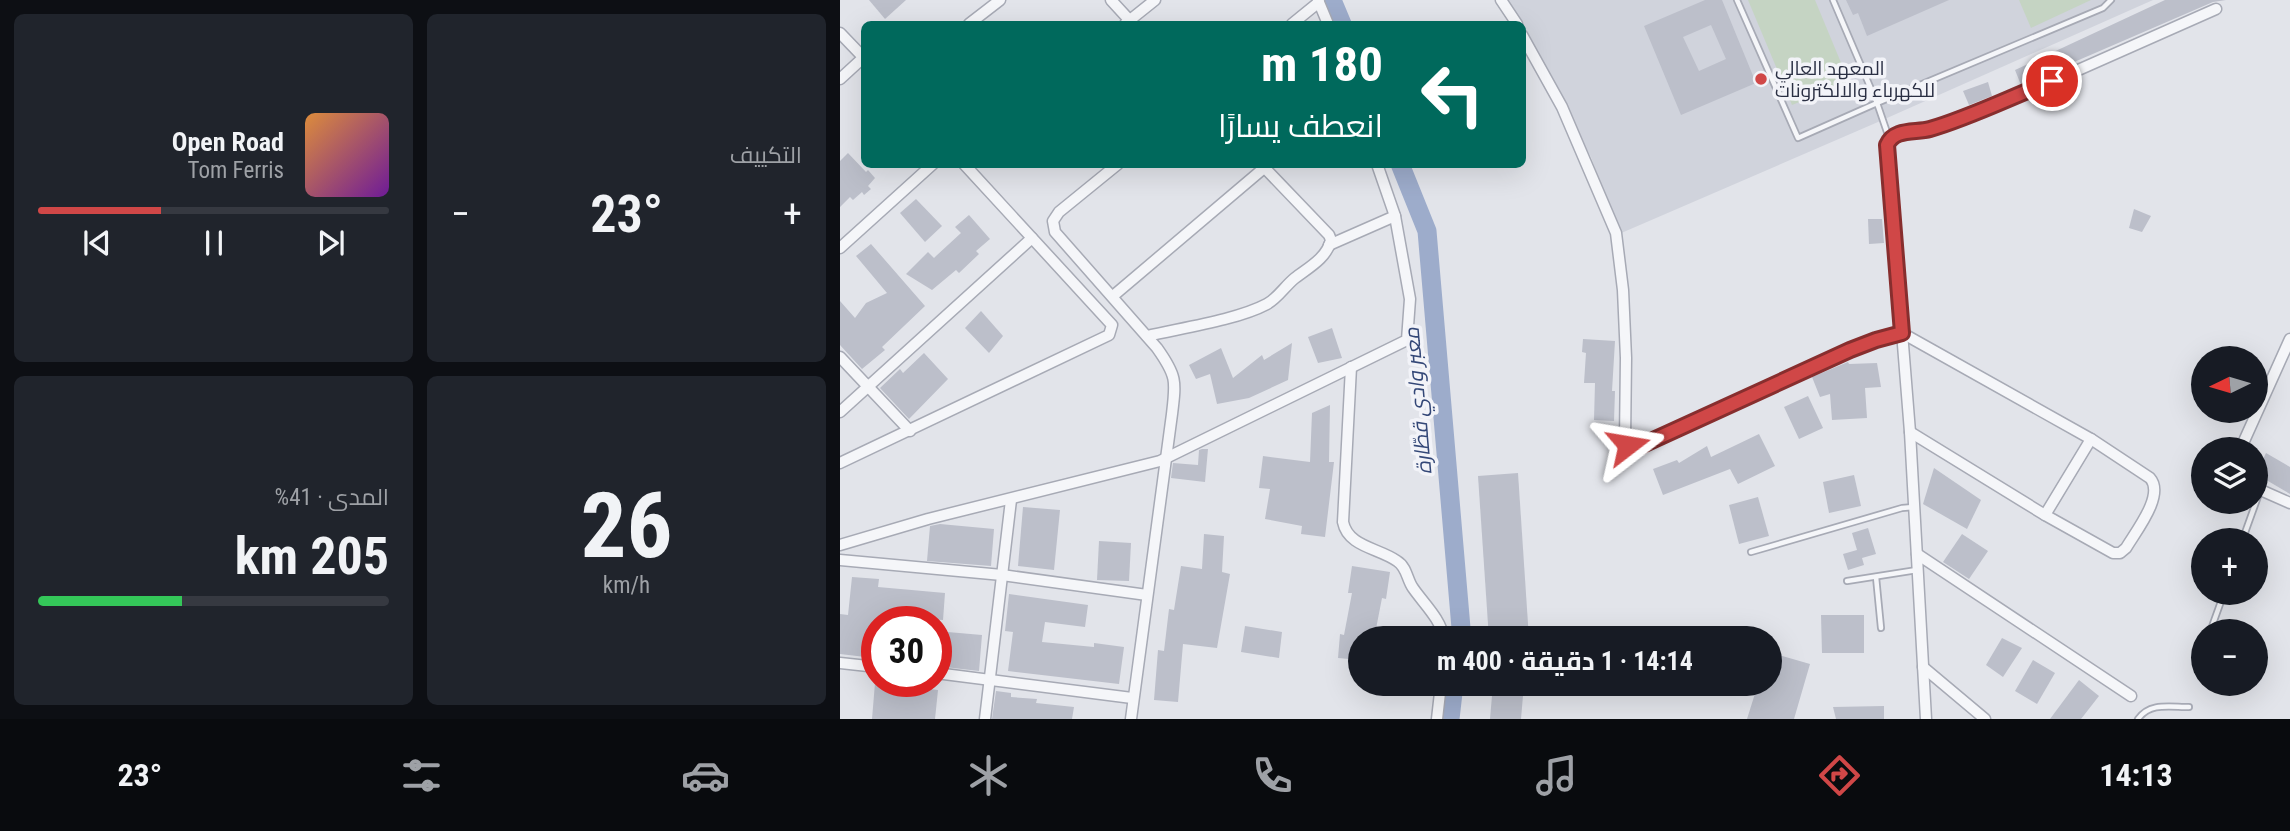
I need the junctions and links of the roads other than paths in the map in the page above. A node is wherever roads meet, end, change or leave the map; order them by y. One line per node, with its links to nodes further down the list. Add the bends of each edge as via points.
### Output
1 (1000, 0): 10 (street)
2 (1111, 0): 11 (street)
3 (1155, 0): 12 (street)
4 (1501, 0): 15 (street)
5 (1737, 0): 21 (lane, via 1798,138)
6 (1833, 0): 21 (lane)
7 (2111, 0): 21 (lane, via 2103,8)
8 (1319, 1): 13 (street); 14 (street)
9 (2216, 9): 22 (street, via 2076,71 1929,129)
10 (973, 21)
11 (1127, 21)
12 (1131, 21)
13 (1296, 21)
14 (1327, 21)
15 (1515, 21)
16 (840, 33): 18 (street)
17 (1526, 42): 34 (street, via 1562,107 1616,233 1623,290 1628,445 1638,447 1850,350)
18 (861, 55)
19 (861, 61): 20 (street)
20 (840, 79)
21 (1877, 103): 22 (lane)
22 (1889, 139): 34 (street)
23 (929, 168): 32 (street)
24 (968, 168): 30 (street)
25 (1113, 168): 33 (street, via 1053,222 1055,232)
26 (1261, 168): 33 (street)
27 (1265, 168): 31 (street, via 1329,235)
28 (1378, 168): 29 (street)
29 (1395, 216): 31 (street); 38 (street, via 1410,299 1407,340)
30 (1032, 238): 39 (street); 41 (street, via 1112,325 1112,331)
31 (1329, 245): 35 (street, via 1269,303)
32 (840, 248)
33 (1113, 296): 35 (street)
34 (1902, 333): 42 (street); 44 (street)
35 (1147, 336): 45 (street, via 1174,377)
36 (2290, 339): 43 (street)
37 (840, 357): 39 (street)
38 (1351, 367): 45 (street); 61 (street, via 1345,531 1354,541 1400,562)
39 (868, 387): 40 (street); 41 (street)
40 (840, 412)
41 (909, 431): 46 (street)
42 (1910, 432): 50 (street); 51 (street)
43 (2246, 437)
44 (2091, 439): 51 (street); 51 (street, via 2154,482 2154,498 2126,548 2110,552)
45 (1166, 458): 48 (street); 60 (street)
46 (840, 463)
47 (2268, 493): 49 (street)
48 (1011, 500): 52 (street); 57 (street)
49 (2290, 503)
50 (1914, 507): 53 (lane); 54 (street)
51 (2045, 515)
52 (840, 545)
53 (1751, 552)
54 (1917, 554): 56 (street); 69 (street)
55 (840, 560): 57 (street)
56 (1918, 570): 58 (lane); 65 (street)
57 (1003, 575): 60 (street); 67 (street)
58 (1876, 577): 59 (lane); 62 (lane)
59 (1847, 581)
60 (1147, 595): 70 (street)
61 (1438, 626)
62 (1881, 628)
63 (840, 663): 64 (street)
64 (861, 665)
65 (1923, 667): 75 (street); 76 (street)
66 (952, 675): 67 (street)
67 (990, 679): 70 (street); 72 (street)
68 (1440, 696): 74 (street)
69 (2131, 696)
70 (1132, 698): 73 (street)
71 (2189, 707): 77 (lane, via 2153,706)
72 (985, 719)
73 (1131, 719)
74 (1437, 719)
75 (1926, 719)
76 (1985, 719)
77 (2138, 719)

